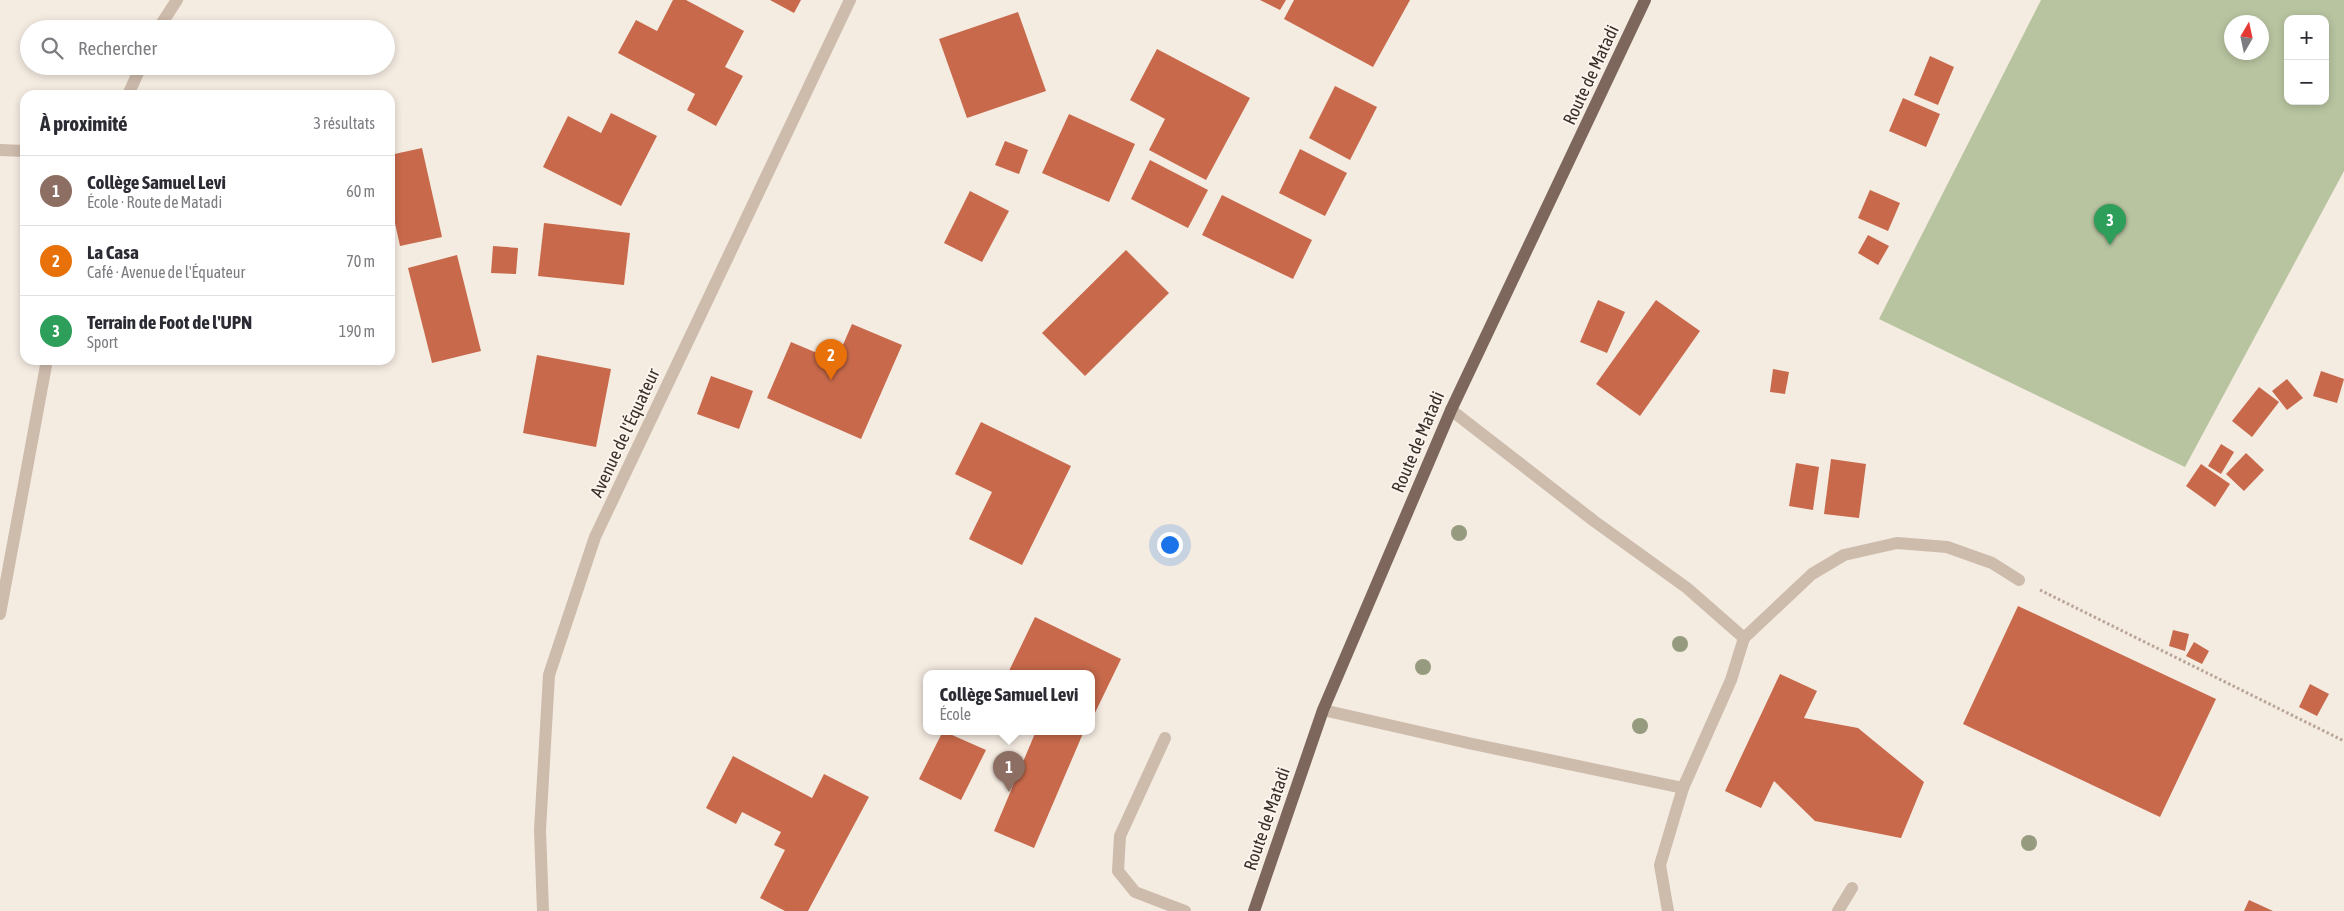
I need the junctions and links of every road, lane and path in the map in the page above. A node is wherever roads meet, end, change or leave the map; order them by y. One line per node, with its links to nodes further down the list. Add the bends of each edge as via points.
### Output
1 (177, 0): 4 (street)
2 (850, 0): 19 (street, Avenue de l'Équateur, via 592,546 549,675 540,830)
3 (1646, 0): 10 (main road, Route de Matadi)
4 (164, 20)
5 (137, 75): 6 (street)
6 (130, 90)
7 (0, 150): 8 (street)
8 (20, 151)
9 (47, 365): 12 (street)
10 (1451, 410): 13 (street, via 1594,522 1686,588); 14 (main road, Route de Matadi)
11 (2019, 580): 13 (street, via 1992,563 1947,548 1897,542 1844,555 1812,574); 16 (path)
12 (0, 614)
13 (1744, 638): 17 (street, via 1731,680)
14 (1323, 710): 17 (street); 21 (main road, Route de Matadi)
15 (1165, 738): 20 (street, via 1120,836 1118,871 1136,892)
16 (2344, 741)
17 (1683, 788): 22 (street, via 1660,865)
18 (1852, 888): 23 (street)
19 (543, 911)
20 (1185, 911)
21 (1254, 911)
22 (1668, 911)
23 (1838, 911)

